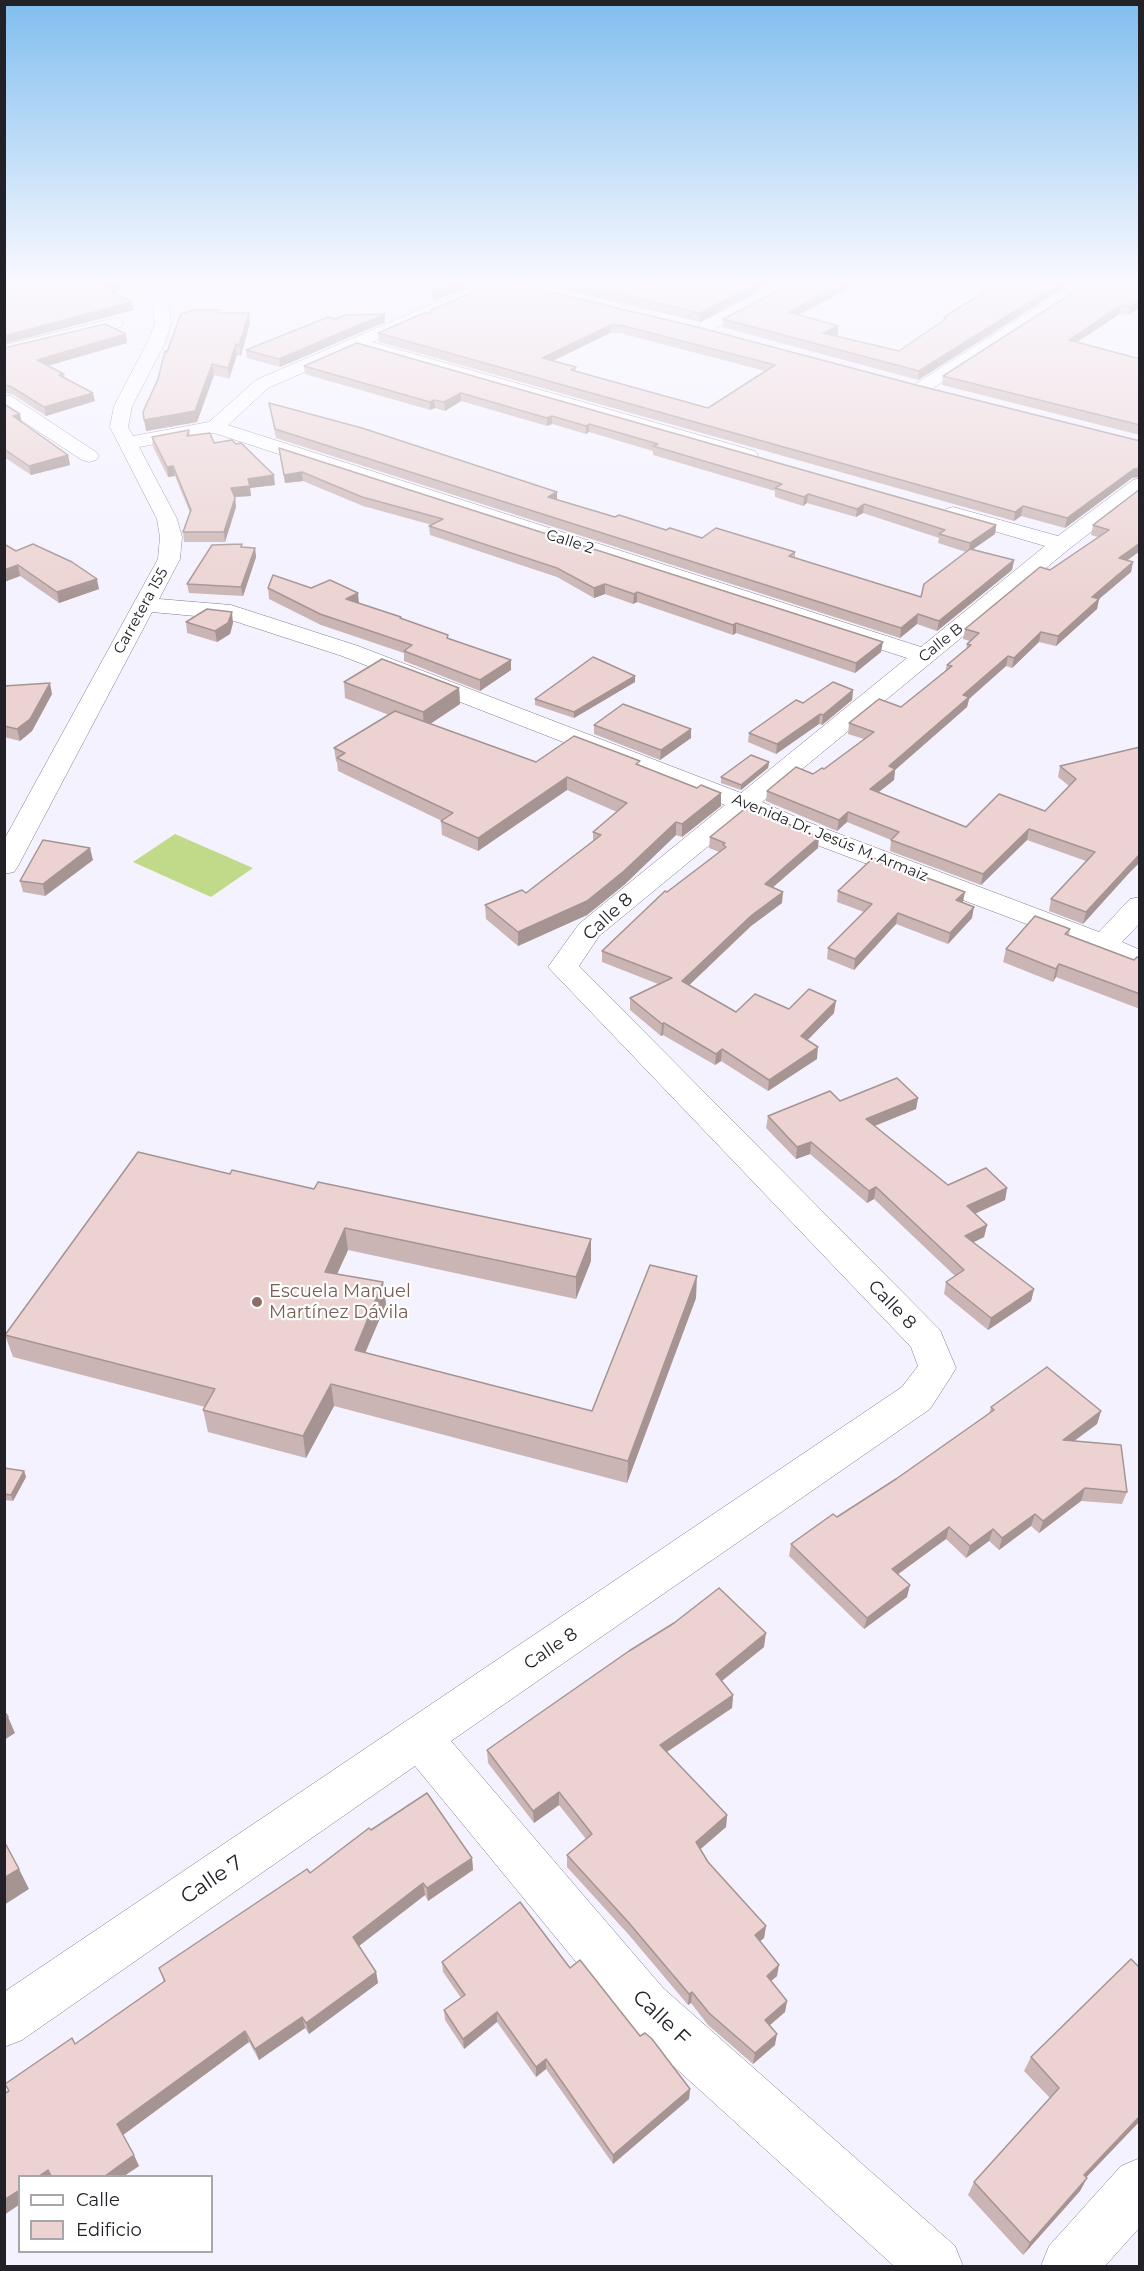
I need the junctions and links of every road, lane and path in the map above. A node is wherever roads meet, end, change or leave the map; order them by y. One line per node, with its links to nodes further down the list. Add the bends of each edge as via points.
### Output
1 (131, 390): 8 (street, Carretera 155, via 118,427)
2 (256, 390): 7 (street)
3 (521, 390): 10 (street)
4 (929, 390): 5 (street)
5 (944, 394)
6 (4, 400): 9 (street)
7 (215, 428): 8 (street); 15 (street, Calle 2)
8 (127, 443): 14 (street, Carretera 155, via 168,519 171,537 169,559)
9 (89, 456)
10 (765, 459)
11 (1140, 484): 13 (street, Calle B)
12 (936, 508): 13 (street)
13 (1061, 544): 15 (street, Calle B)
14 (143, 604): 16 (street, Avenida Dr. Jesús M. Armaiz, via 231,612 350,651); 17 (street, Carretera 155)
15 (925, 656): 16 (street, Calle B)
16 (743, 803): 19 (street, Avenida Dr. Jesús M. Armaiz, via 795,827); 21 (street, Calle 8, via 589,930 563,967 927,1340 937,1368 916,1398)
17 (4, 866)
18 (1140, 905): 19 (street)
19 (1104, 944): 20 (street, Avenida Dr. Jesús M. Armaiz)
20 (1140, 961)
21 (420, 1738): 22 (street, Calle 7); 24 (street, Calle F, via 645,2006)
22 (4, 2022)
23 (1140, 2185): 25 (street)
24 (935, 2266)
25 (1069, 2266)

